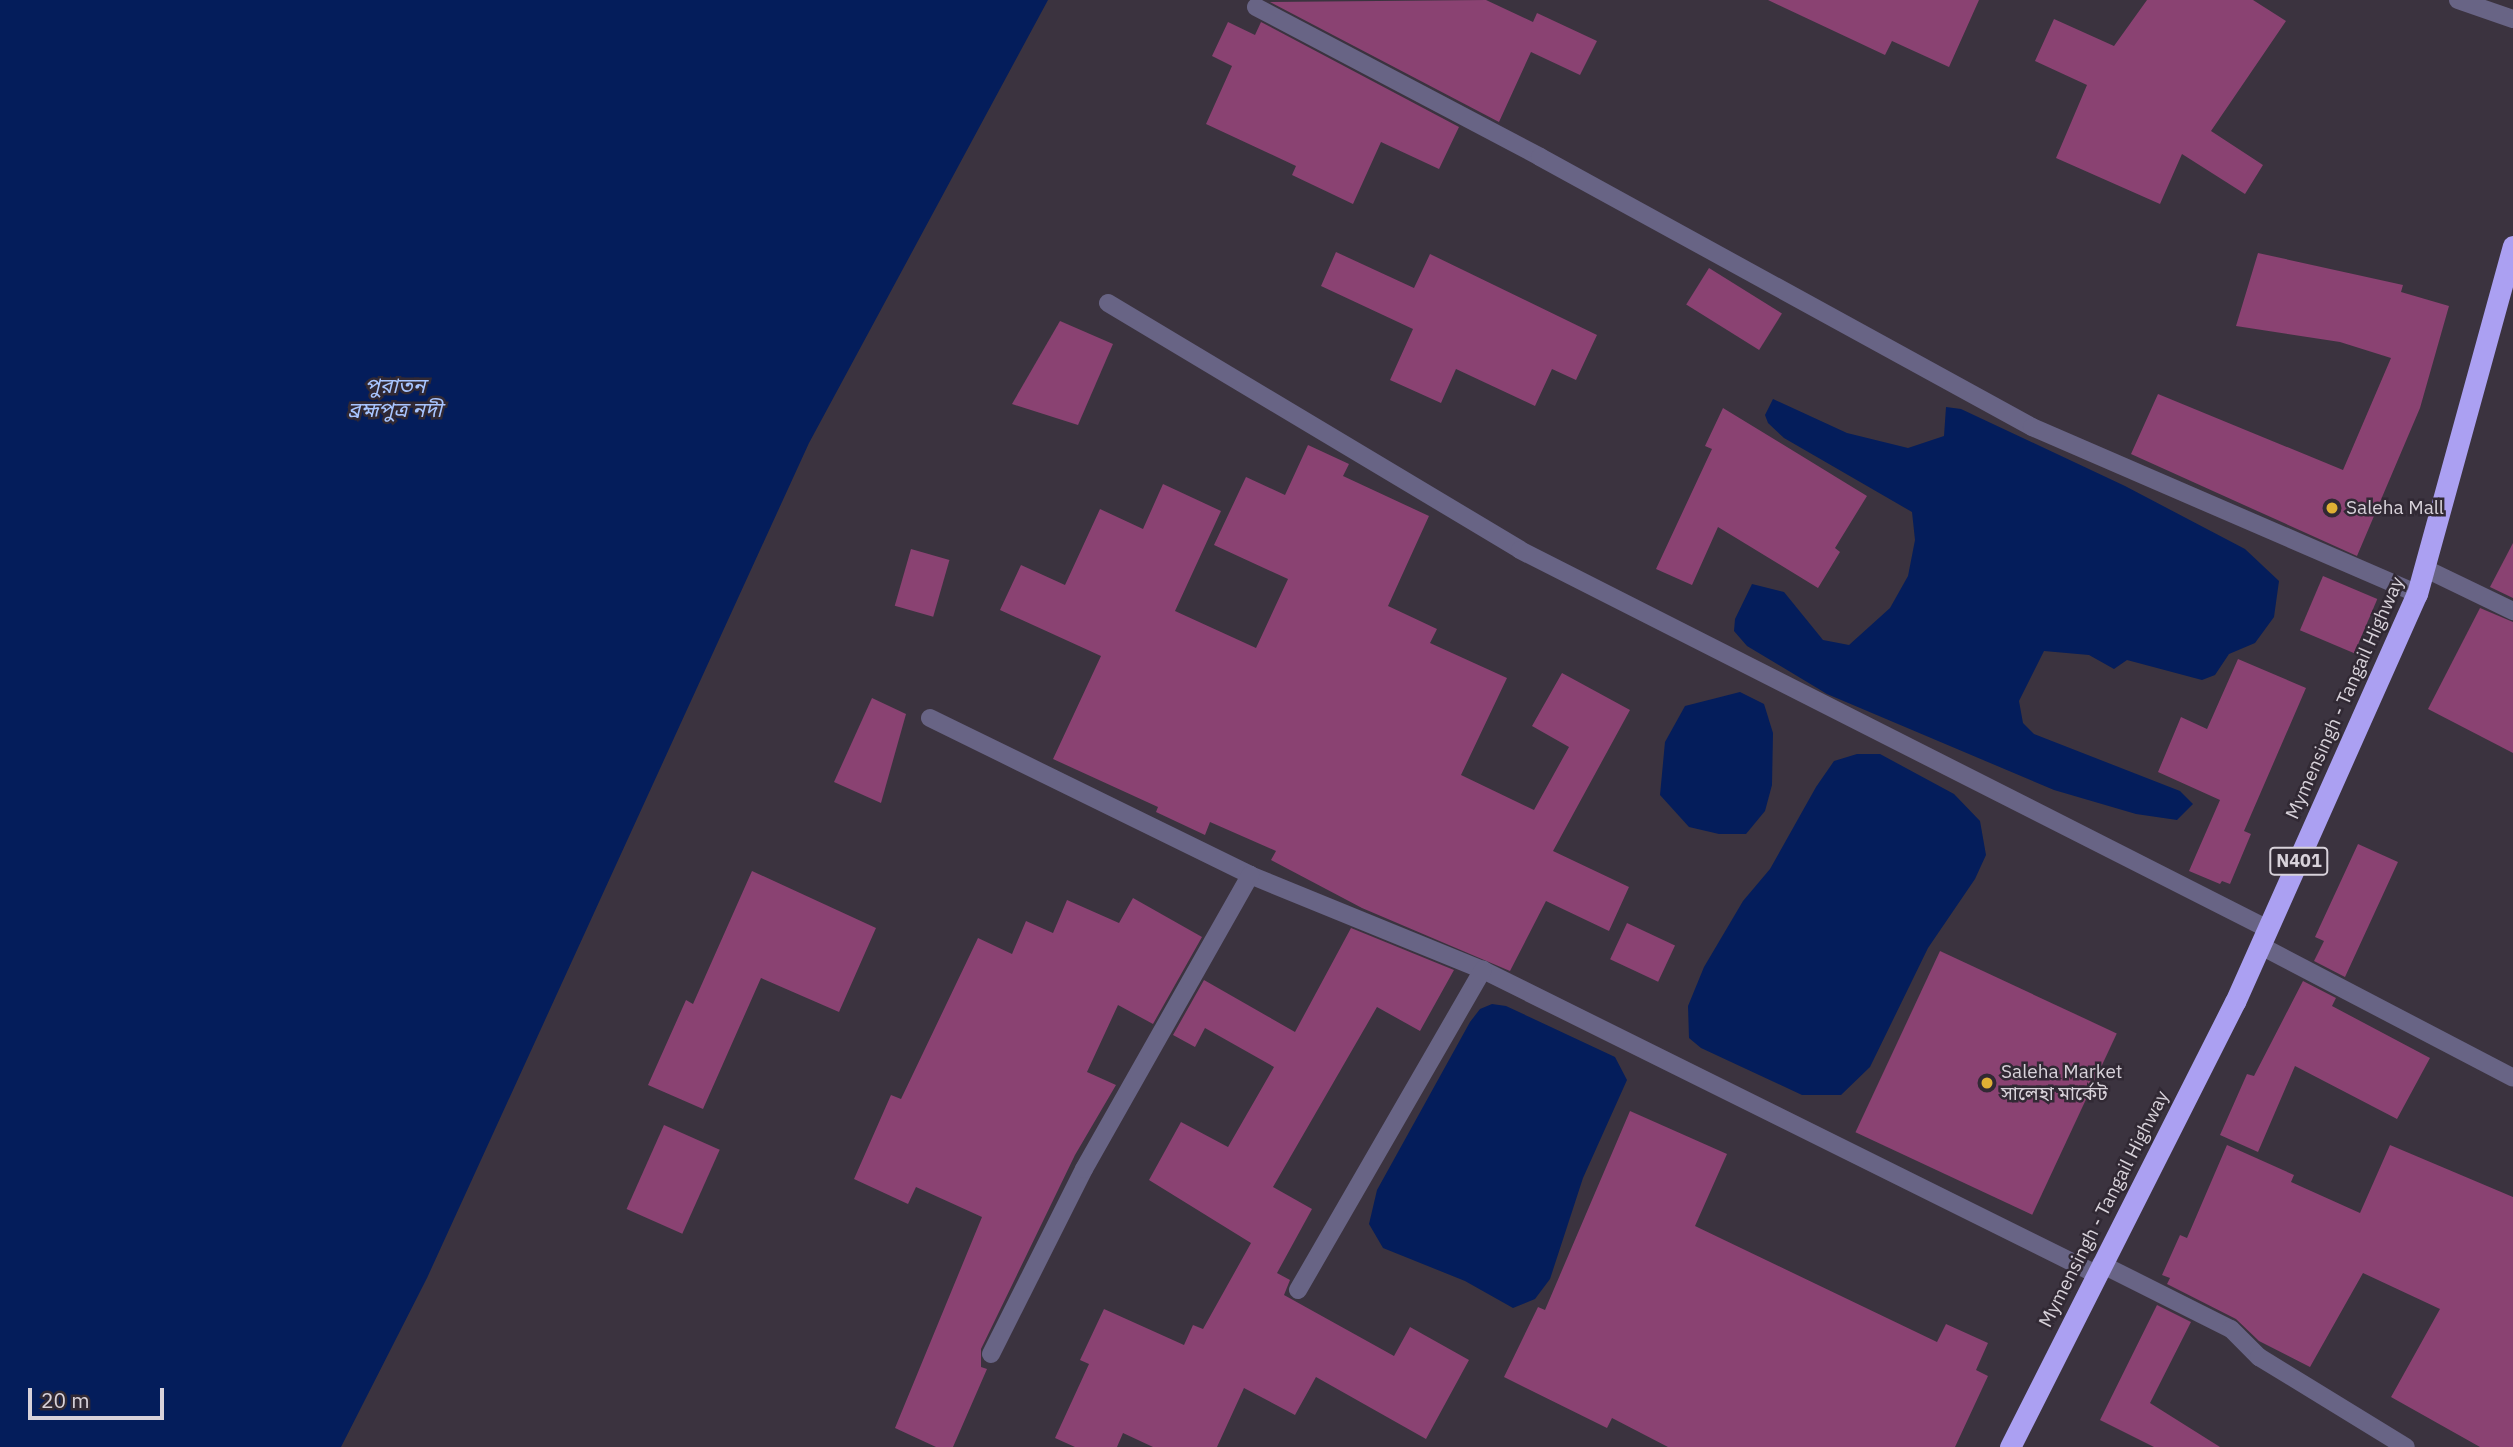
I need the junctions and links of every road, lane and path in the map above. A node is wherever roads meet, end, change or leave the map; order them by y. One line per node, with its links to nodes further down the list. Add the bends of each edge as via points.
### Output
1 (2458, 0): 3 (street)
2 (1256, 7): 7 (street, via 2032,427)
3 (2513, 19)
4 (2513, 246): 6 (highway, Mymensingh - Tangail Highway / N401)
5 (1108, 303): 11 (street, via 1520,550)
6 (2426, 569): 7 (highway, Mymensingh - Tangail Highway / N401); 8 (street)
7 (2417, 594): 11 (highway, Mymensingh - Tangail Highway / N401)
8 (2513, 611)
9 (930, 718): 10 (street)
10 (1250, 875): 12 (street); 16 (street, via 1084,1169)
11 (2264, 938): 13 (street); 14 (highway, Mymensingh - Tangail Highway / N401)
12 (1483, 970): 14 (street); 15 (street)
13 (2513, 1078)
14 (2099, 1269): 17 (highway, Mymensingh - Tangail Highway / N401); 18 (street, via 2231,1329 2259,1357)
15 (1298, 1290)
16 (991, 1354)
17 (2010, 1447)
18 (2406, 1447)

